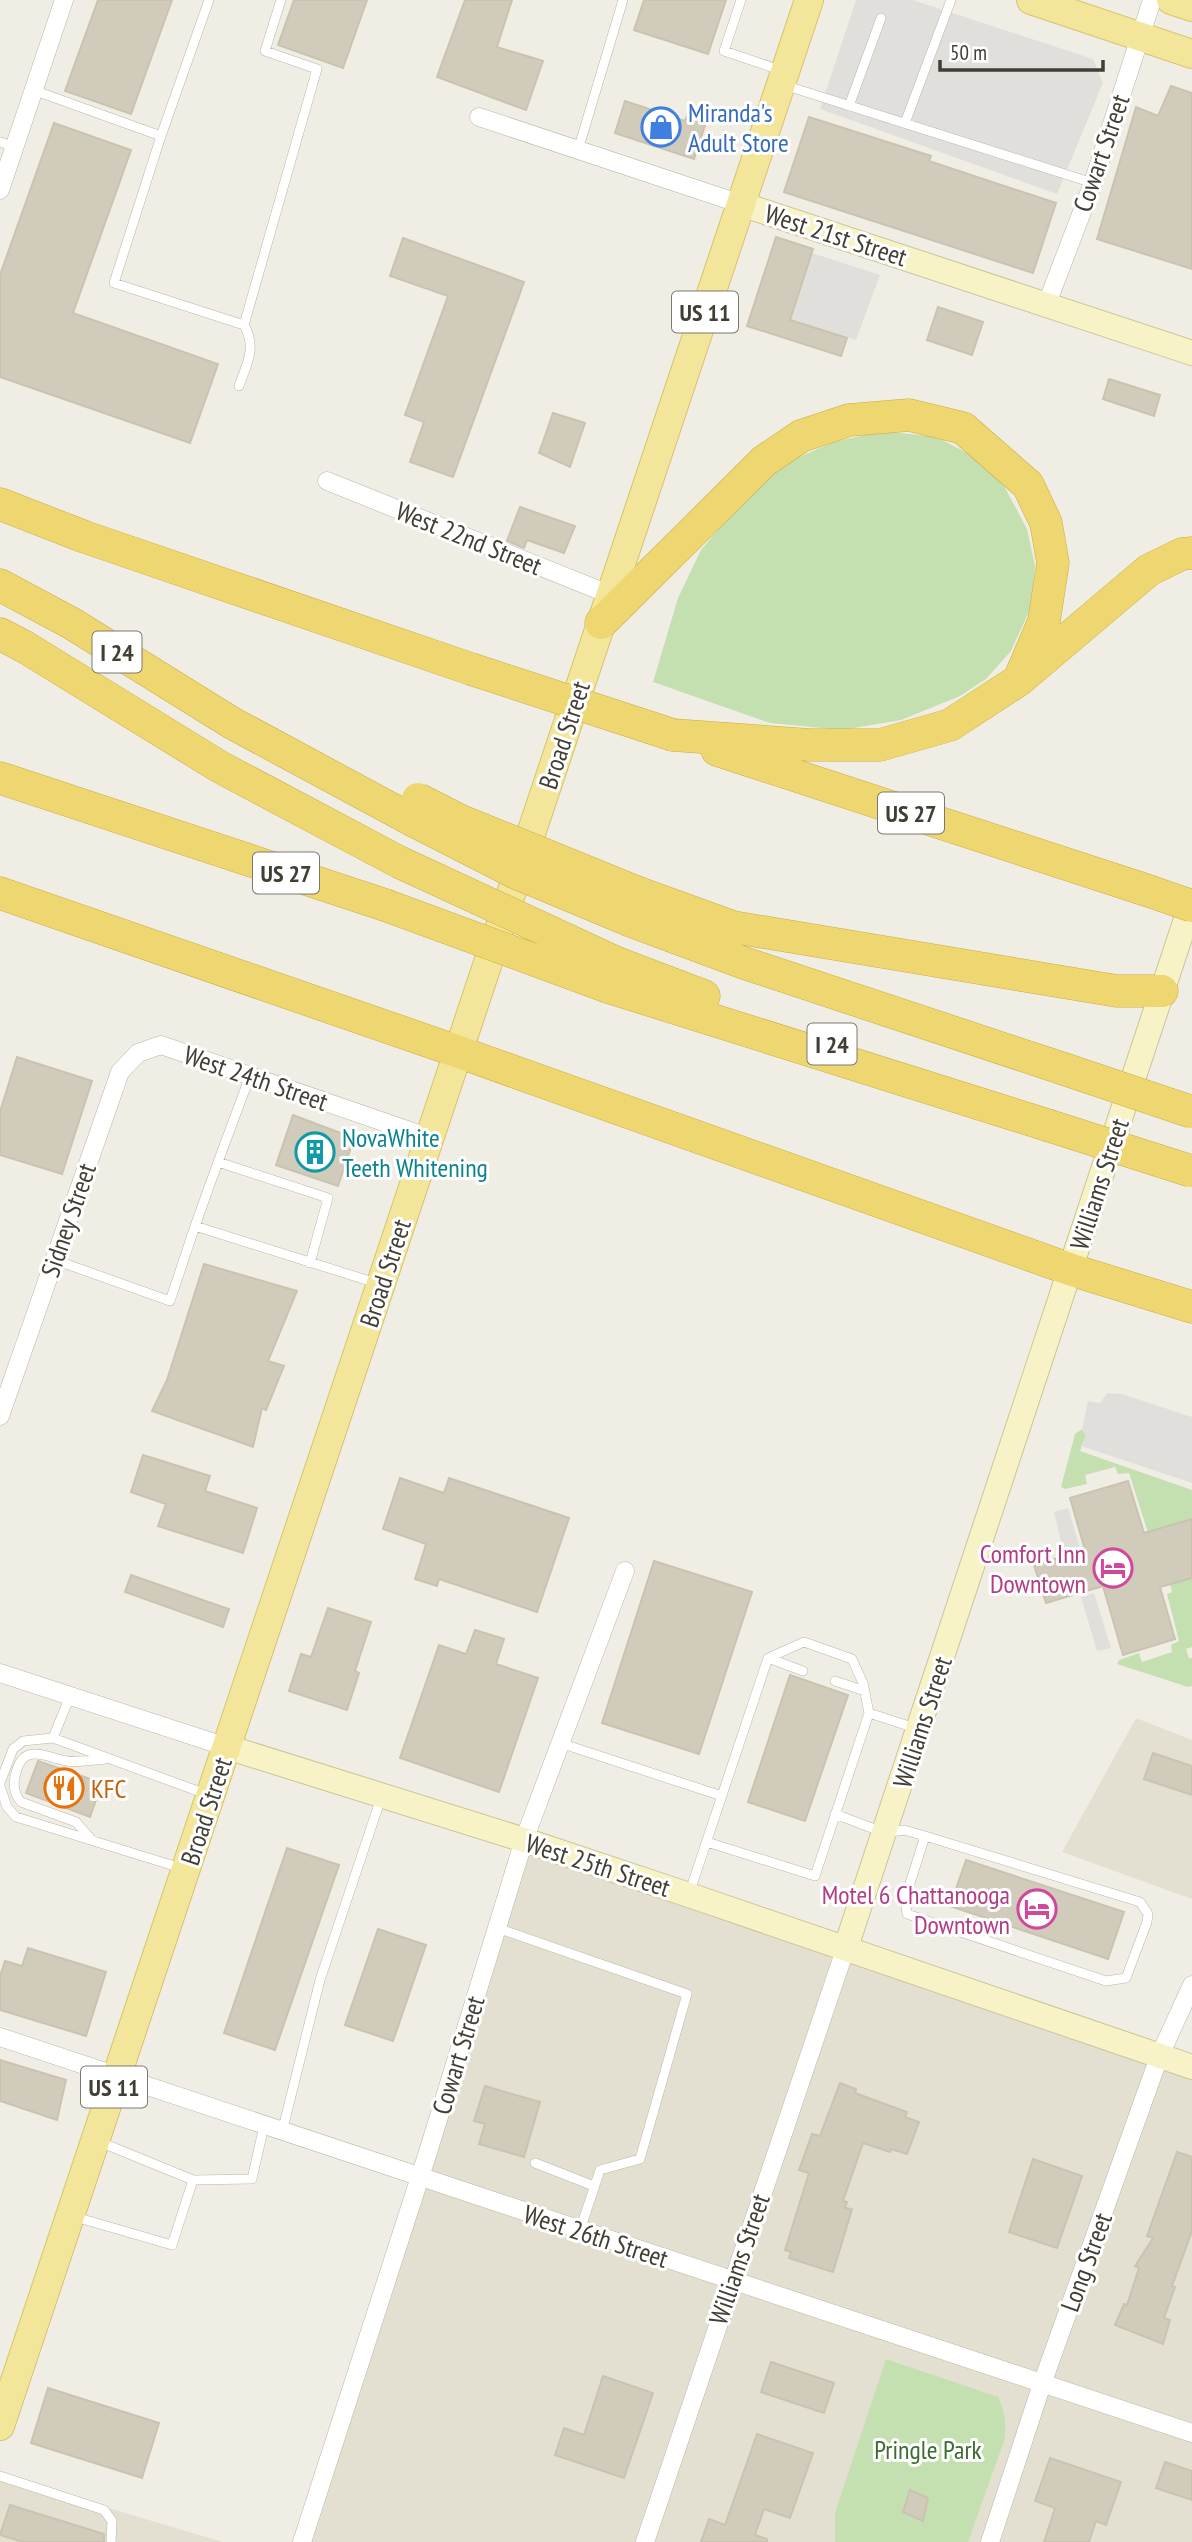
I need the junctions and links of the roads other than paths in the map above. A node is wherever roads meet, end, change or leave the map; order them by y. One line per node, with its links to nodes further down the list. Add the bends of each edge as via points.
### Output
1 (64, 0): 16 (street)
2 (209, 0): 20 (lane)
3 (281, 0): 27 (lane, via 264,51 317,69)
4 (623, 0): 22 (lane)
5 (741, 0): 15 (lane, via 724,51)
6 (951, 0): 19 (lane)
7 (1031, 0): 13 (main road)
8 (1152, 0): 13 (street, Cowart Street)
9 (1171, 0): 11 (main road)
10 (805, 3): 15 (main road, Broad Street / US 11)
11 (1192, 7)
12 (881, 18): 17 (lane)
13 (1140, 37): 14 (main road); 23 (street, Cowart Street)
14 (1192, 54)
15 (783, 78): 17 (lane); 25 (main road, Broad Street / US 11)
16 (33, 90): 20 (lane); 21 (street)
17 (849, 106): 19 (lane)
18 (480, 117): 22 (street, West 21st Street)
19 (905, 123): 23 (lane)
20 (161, 136): 27 (lane, via 114,283)
21 (7, 144): 24 (street)
22 (578, 150): 25 (street, West 21st Street)
23 (1093, 183): 26 (street, Cowart Street)
24 (0, 190)
25 (741, 204): 26 (street, West 21st Street); 34 (main road, Broad Street / US 11)
26 (1046, 306): 28 (street, West 21st Street)
27 (244, 326): 29 (lane, via 252,338)
28 (1192, 353)
29 (239, 386)
30 (327, 481): 34 (street, West 22nd Street)
31 (0, 504): 37 (highway, US 27, bridge, via 136,555)
32 (1192, 553): 36 (highway, via 1149,570)
33 (0, 585): 41 (highway, I 24, bridge, via 415,810 516,873)
34 (606, 609): 36 (highway, via 764,461 801,436 849,420 909,415 963,428 1028,485 1046,523 1053,563 1044,621); 45 (main road, Broad Street / US 11)
35 (0, 634): 42 (highway, I 24, bridge, via 220,767)
36 (1019, 680): 37 (highway, via 950,725 880,745)
37 (673, 735): 40 (highway, US 27, bridge)
38 (0, 778): 42 (highway, US 27, bridge)
39 (0, 893): 45 (highway)
40 (1192, 903): 43 (street, Williams Street)
41 (635, 907): 43 (highway, via 1117,991); 47 (highway, I 24, bridge, via 744,963)
42 (612, 975): 50 (highway, US 27, bridge)
43 (1161, 991): 54 (street, Williams Street)
44 (161, 1045): 46 (street, West 24th Street); 52 (street, Sidney Street, via 138,1053 120,1072)
45 (459, 1052): 48 (main road, Broad Street / US 11); 54 (highway)
46 (250, 1076): 48 (street, West 24th Street); 49 (lane)
47 (1192, 1112)
48 (430, 1138): 55 (main road, Broad Street / US 11)
49 (218, 1162): 51 (lane); 53 (lane, via 328,1198)
50 (1191, 1171)
51 (195, 1226): 52 (lane, via 170,1301); 53 (lane)
52 (55, 1260): 57 (street, Sidney Street)
53 (310, 1263): 55 (lane)
54 (1072, 1270): 56 (highway); 66 (street, Williams Street)
55 (381, 1285): 69 (main road, Broad Street / US 11)
56 (1192, 1307)
57 (0, 1416)
58 (625, 1571): 68 (street, Cowart Street)
59 (768, 1658): 60 (lane); 63 (lane, via 804,1642 852,1659); 74 (lane)
60 (803, 1671)
61 (0, 1673): 64 (street, West 25th Street)
62 (835, 1681): 63 (lane)
63 (865, 1691): 65 (lane)
64 (69, 1696): 67 (lane); 69 (street, West 25th Street)
65 (869, 1713): 66 (lane); 75 (lane)
66 (920, 1729): 76 (street, Williams Street)
67 (53, 1738): 70 (lane); 71 (lane, via 23,1741 13,1749)
68 (560, 1743): 74 (lane); 79 (street, Cowart Street)
69 (227, 1747): 72 (main road, Broad Street / US 11); 73 (street, West 25th Street)
70 (110, 1759): 72 (lane); 78 (lane, via 67,1761 31,1754 16,1771 14,1790 21,1802 76,1822)
71 (0, 1785): 78 (lane, via 7,1807 16,1816)
72 (211, 1795): 81 (main road, Broad Street / US 11)
73 (382, 1796): 79 (street, West 25th Street); 91 (lane, via 320,1980)
74 (722, 1796): 80 (lane)
75 (835, 1814): 76 (lane); 80 (lane, via 815,1876)
76 (885, 1833): 77 (lane, via 904,1829); 84 (street, Williams Street)
77 (925, 1836): 77 (lane, via 905,1899 907,1914 1106,1981 1126,1978 1147,1922 1148,1914 1140,1902)
78 (91, 1839): 81 (lane)
79 (524, 1840): 82 (street, West 25th Street); 83 (street, Cowart Street)
80 (706, 1842): 82 (lane)
81 (186, 1870): 89 (main road, Broad Street / US 11)
82 (689, 1895): 84 (street, West 25th Street)
83 (497, 1928): 94 (street, Cowart Street); 96 (lane, via 687,1994 640,2159 600,2170)
84 (846, 1947): 87 (street, West 25th Street); 99 (street, Williams Street)
85 (1192, 1985): 87 (street, Long Street)
86 (0, 2037): 89 (street, West 26th Street)
87 (1159, 2057): 88 (street, West 25th Street); 100 (street, Long Street)
88 (1192, 2067)
89 (117, 2077): 90 (street, West 26th Street); 92 (main road, Broad Street / US 11)
90 (264, 2126): 91 (street, West 26th Street); 95 (lane, via 251,2179)
91 (282, 2132): 94 (street, West 26th Street)
92 (95, 2141): 95 (lane); 97 (main road, Broad Street / US 11)
93 (535, 2163): 96 (lane)
94 (419, 2178): 98 (street, West 26th Street); 106 (street, Cowart Street)
95 (193, 2180): 97 (lane, via 172,2245)
96 (594, 2186): 98 (lane)
97 (70, 2216): 101 (main road, Broad Street / US 11)
98 (580, 2230): 99 (street, West 26th Street)
99 (732, 2281): 100 (street, West 26th Street); 107 (street, Williams Street)
100 (1042, 2384): 103 (street, West 26th Street); 108 (street, Long Street)
101 (6, 2390): 102 (main road, Broad Street / US 11)
102 (0, 2426)
103 (1192, 2433)
104 (0, 2476): 105 (lane, via 104,2510 113,2521)
105 (111, 2542)
106 (302, 2542)
107 (645, 2542)
108 (990, 2542)

